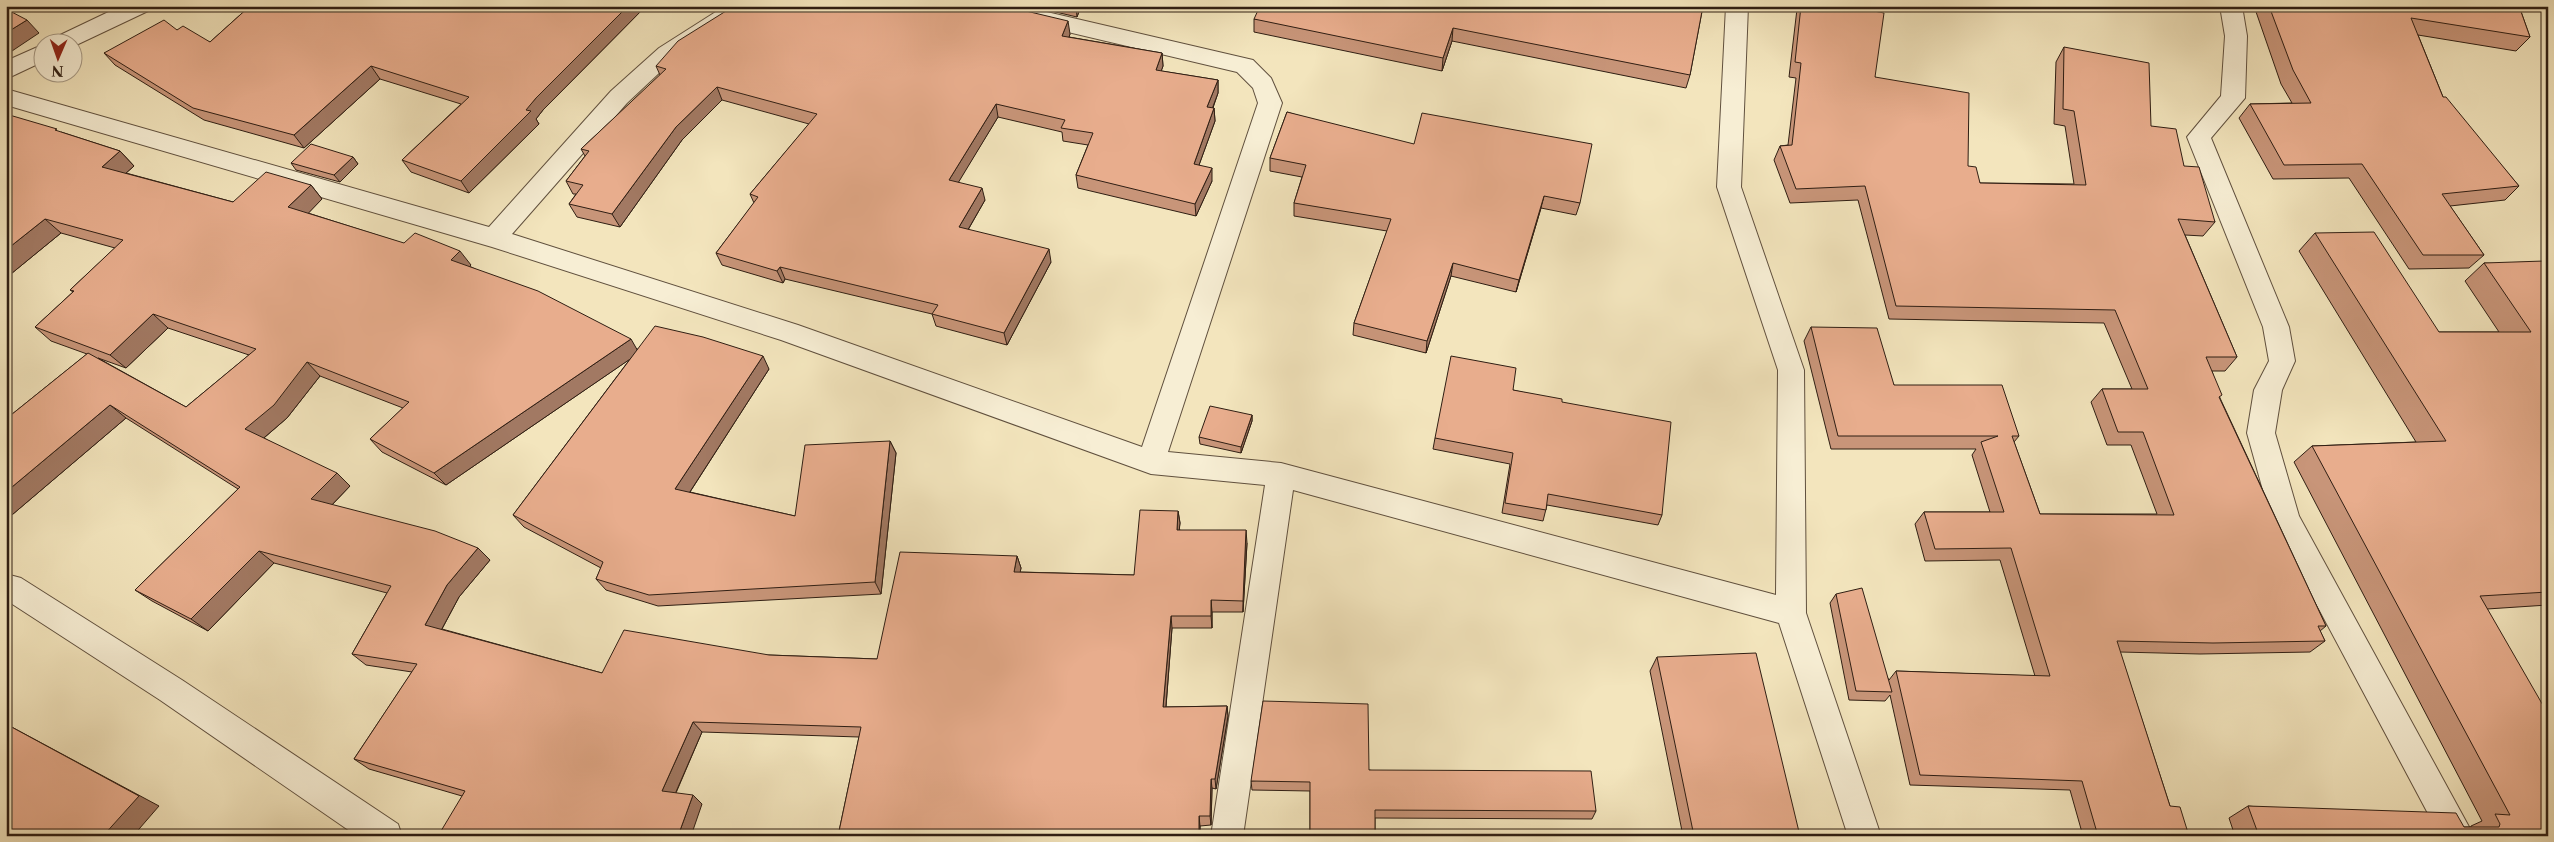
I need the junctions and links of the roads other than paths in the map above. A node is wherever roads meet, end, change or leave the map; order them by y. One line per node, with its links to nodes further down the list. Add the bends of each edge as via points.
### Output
1 (140, 6): 6 (street)
2 (741, 6): 10 (street, via 667,53 619,96)
3 (988, 6): 11 (street, via 1245,66 1263,84 1270,104)
4 (1737, 6): 14 (street, via 1729,187 1791,370)
5 (2231, 6): 18 (street, via 2236,36 2233,98 2199,137 2276,327 2282,361 2268,390 2261,433 2285,519)
6 (82, 33)
7 (32, 58): 8 (street)
8 (6, 71)
9 (6, 97): 10 (street)
10 (494, 238): 11 (street, via 789,332)
11 (1151, 462): 12 (street)
12 (1281, 475): 14 (street); 16 (street)
13 (6, 587): 15 (street, via 163,685)
14 (1791, 613): 17 (street)
15 (386, 836)
16 (1227, 836)
17 (1865, 836)
18 (2458, 836)

